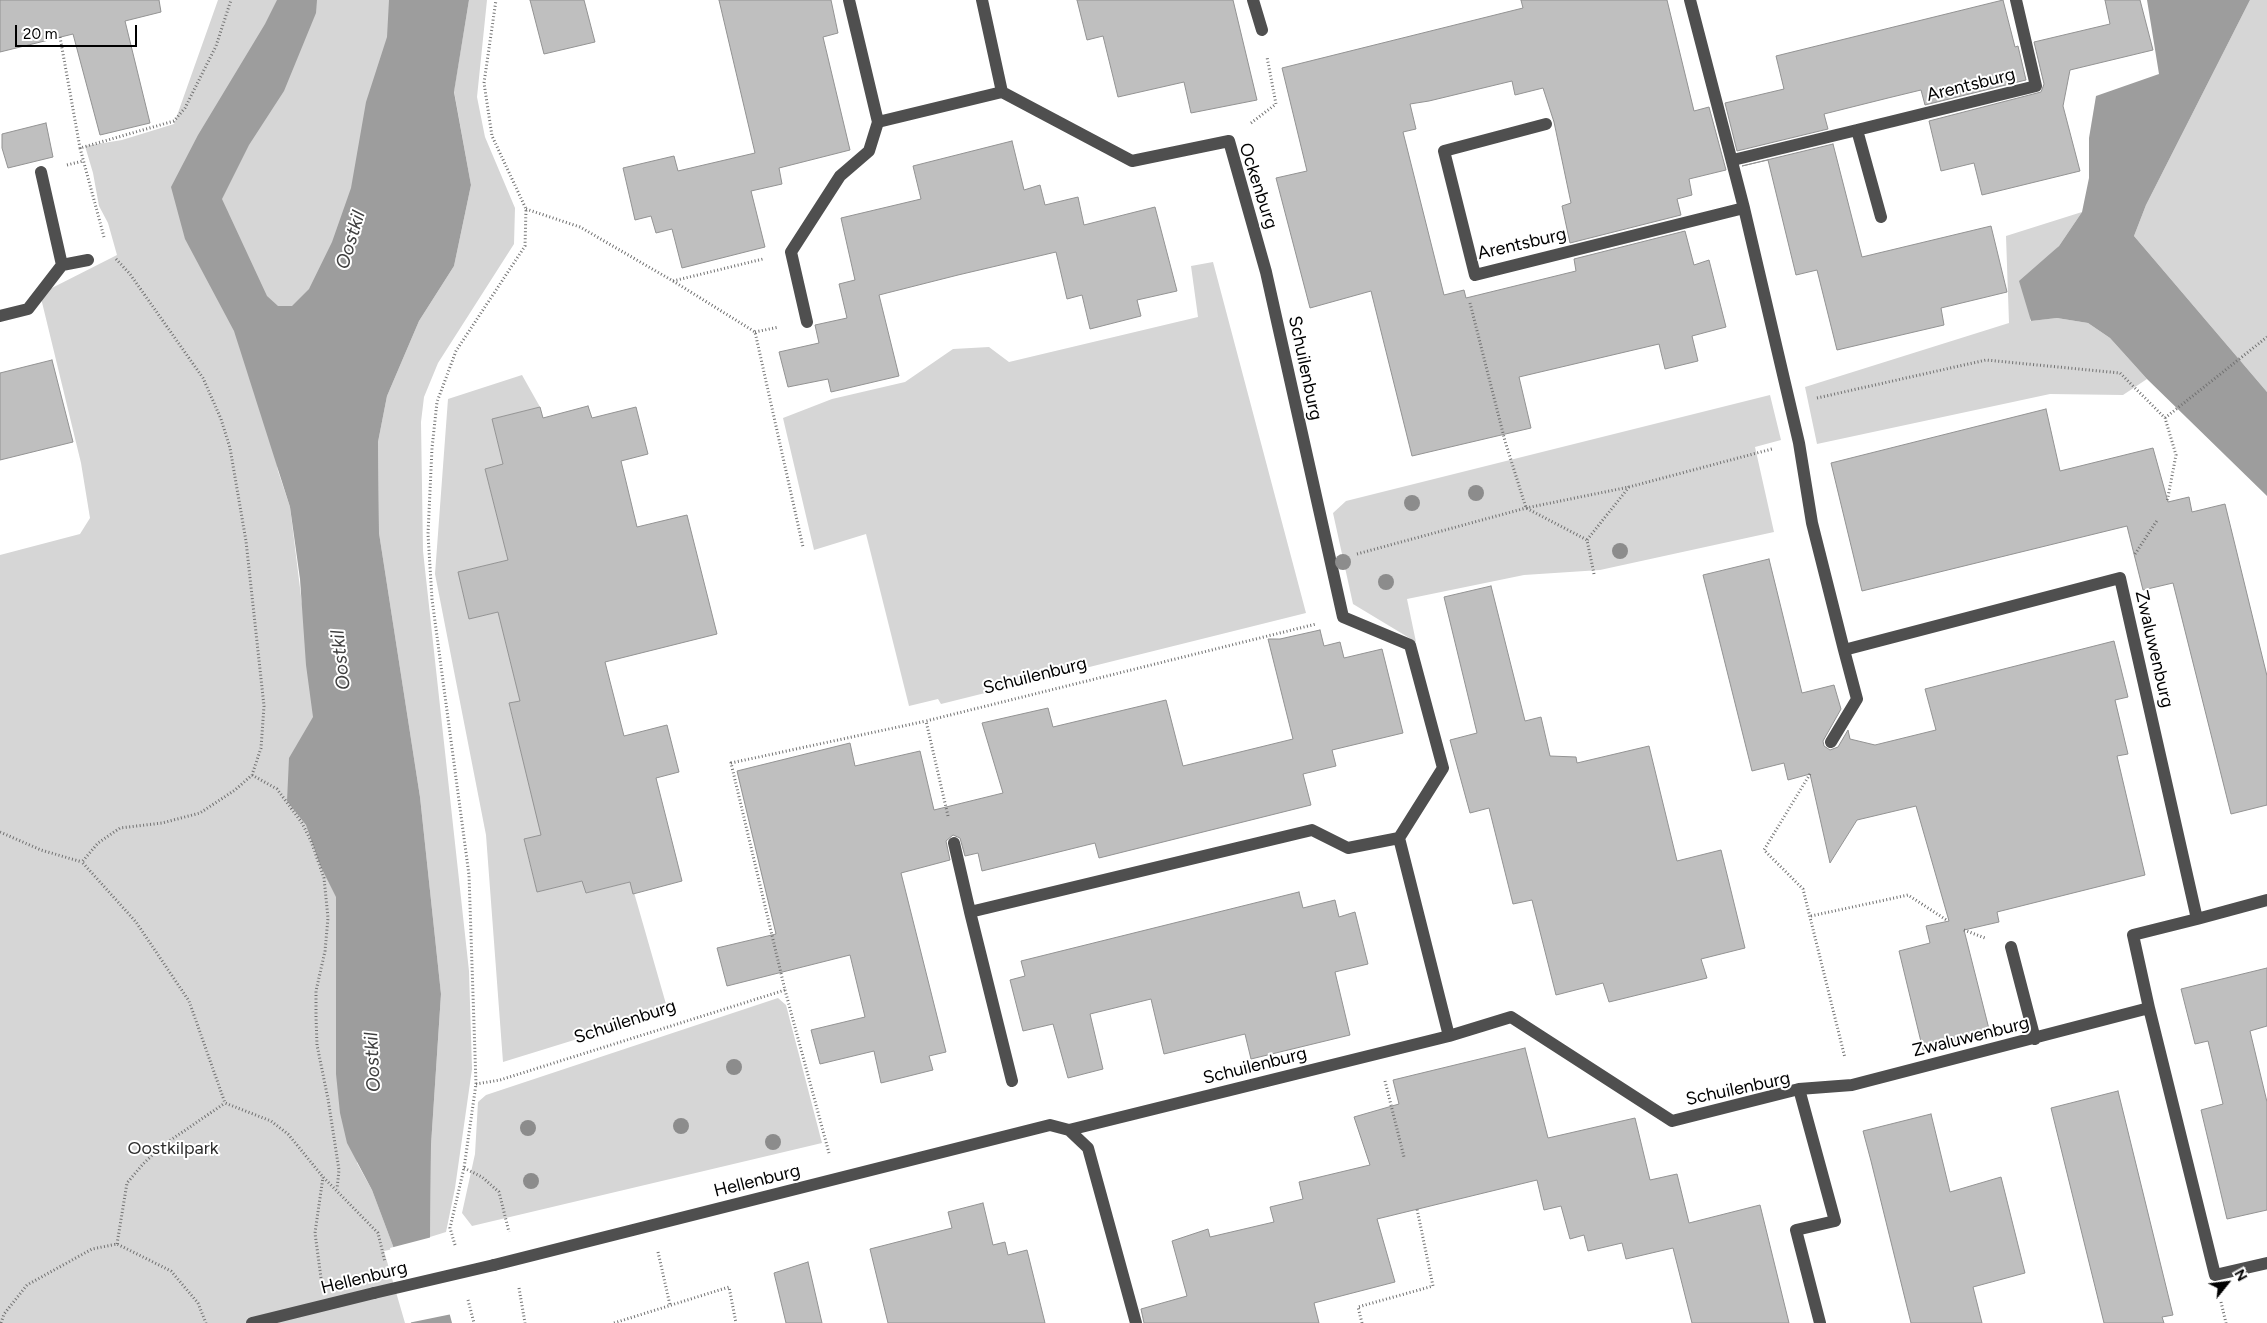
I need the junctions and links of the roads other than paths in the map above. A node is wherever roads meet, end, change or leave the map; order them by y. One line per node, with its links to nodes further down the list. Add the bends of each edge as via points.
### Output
1 (849, 0): 8 (street)
2 (982, 0): 7 (street)
3 (1253, 0): 6 (street)
4 (1690, 0): 11 (street)
5 (2016, 0): 10 (street, Arentsburg, via 2036,86)
6 (1262, 30)
7 (1002, 92): 8 (street); 17 (street, Ockenburg, via 1132,161 1229,141)
8 (878, 122): 19 (street, via 869,151 840,176 791,252)
9 (1546, 124): 13 (street, Arentsburg, via 1444,151 1475,275)
10 (1857, 130): 11 (street, Arentsburg); 14 (street)
11 (1733, 160): 13 (street)
12 (40, 172): 16 (street)
13 (1744, 208): 20 (street, via 1799,443 1812,522)
14 (1881, 216)
15 (88, 260): 16 (street)
16 (62, 265): 18 (street, via 28,310)
17 (1266, 272): 22 (street, Schuilenburg, via 1343,617 1410,646 1443,768)
18 (0, 316)
19 (807, 322)
20 (1844, 650): 21 (street, via 1857,699); 26 (street, Zwaluwenburg, via 2120,578)
21 (1831, 742)
22 (1399, 838): 25 (street, via 1348,848 1312,830); 29 (street)
23 (954, 843): 25 (street)
24 (2267, 900): 26 (street)
25 (970, 912): 31 (street)
26 (2197, 919): 28 (street, via 2133,935)
27 (2011, 947): 30 (street)
28 (2149, 1008): 30 (street, Zwaluwenburg); 34 (street, via 2216,1275)
29 (1449, 1036): 32 (street, Schuilenburg, via 1511,1016 1672,1121); 33 (street, Schuilenburg)
30 (2035, 1039): 32 (street, Zwaluwenburg, via 1852,1085)
31 (1012, 1081)
32 (1799, 1089): 37 (street, Schuilenburg, via 1834,1221 1796,1230)
33 (1069, 1130): 35 (street, Hellenburg, bridge, via 1050,1125 1021,1130 652,1226); 36 (street, via 1088,1148)
34 (2267, 1263)
35 (252, 1323)
36 (1136, 1323)
37 (1820, 1323)

